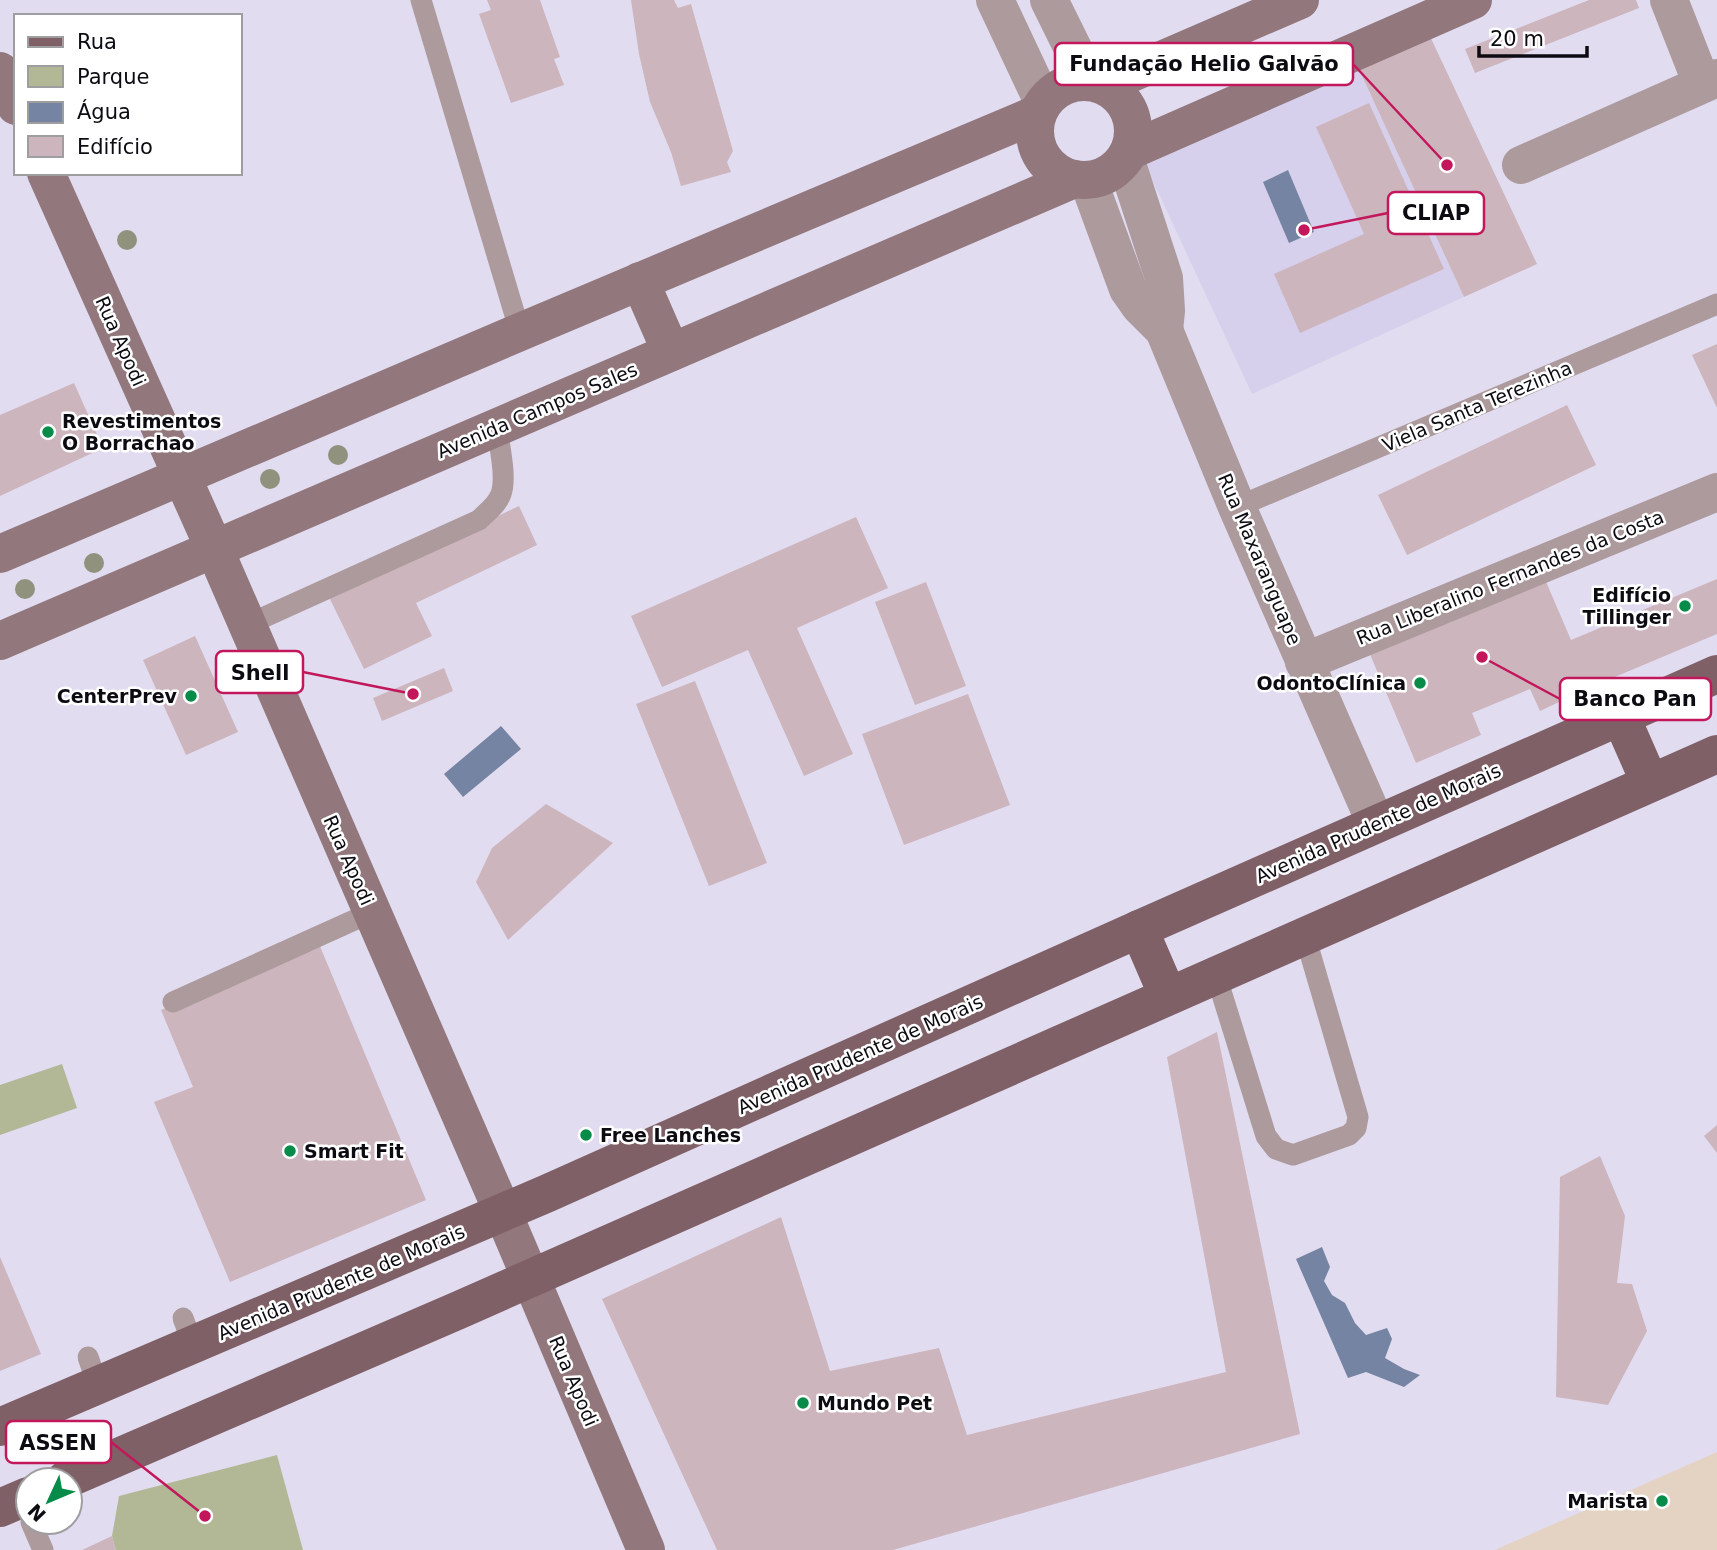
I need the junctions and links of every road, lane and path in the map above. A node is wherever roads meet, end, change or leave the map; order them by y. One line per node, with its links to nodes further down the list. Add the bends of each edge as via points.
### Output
1 (421, 0): 19 (lane)
2 (995, 0): 11 (street)
3 (1049, 0): 9 (street)
4 (1300, 0): 9 (street)
5 (1473, 0): 12 (street)
6 (1669, 0): 8 (street)
7 (0, 71): 10 (street)
8 (1709, 81): 13 (street)
9 (1096, 83): 11 (street, via 1069,83 1052,92); 12 (street, via 1118,94 1127,106 1133,136)
10 (14, 102)
11 (1040, 108): 15 (street, via 1034,130 1041,155 1058,173); 16 (street)
12 (1127, 154): 15 (street, via 1102,177); 18 (street, Rua Maxaranguape, via 1164,278)
13 (1521, 165)
14 (47, 175): 22 (street, Rua Apodi)
15 (1081, 180): 18 (street, Rua Maxaranguape, via 1128,289); 20 (street, Avenida Campos Sales)
16 (640, 281): 19 (street); 20 (street)
17 (1717, 304): 24 (lane, Viela Santa Terezinha)
18 (1164, 330): 24 (street, Rua Maxaranguape)
19 (520, 332): 22 (street)
20 (671, 352): 21 (street, Avenida Campos Sales)
21 (497, 427): 25 (street, Avenida Campos Sales); 27 (lane, via 501,494 479,520)
22 (182, 478): 25 (street, Rua Apodi); 26 (street)
23 (1717, 492): 29 (street, Rua Liberalino Fernandes da Costa)
24 (1237, 507): 29 (street, Rua Maxaranguape)
25 (214, 548): 27 (street, Rua Apodi); 28 (street, Avenida Campos Sales)
26 (0, 554)
27 (247, 625): 35 (street, Rua Apodi)
28 (0, 641)
29 (1304, 662): 34 (street, Rua Maxaranguape)
30 (1717, 674): 31 (main road, Avenida Prudente de Morais)
31 (1621, 716): 33 (main road); 34 (main road, Avenida Prudente de Morais)
32 (1717, 754): 33 (main road)
33 (1650, 783): 37 (main road)
34 (1376, 824): 36 (main road, Avenida Prudente de Morais)
35 (372, 912): 40 (lane); 41 (street, Rua Apodi)
36 (1139, 929): 39 (main road); 41 (main road, Avenida Prudente de Morais)
37 (1305, 936): 38 (main road); 38 (lane, via 1358,1117 1349,1135 1293,1154 1276,1149 1266,1136)
38 (1216, 975): 39 (main road)
39 (1168, 996): 42 (main road)
40 (173, 1002)
41 (503, 1213): 42 (street, Rua Apodi); 43 (main road, Avenida Prudente de Morais, via 93,1371)
42 (530, 1278): 44 (main road); 45 (street, Rua Apodi)
43 (0, 1427)
44 (84, 1472)
45 (646, 1550)

